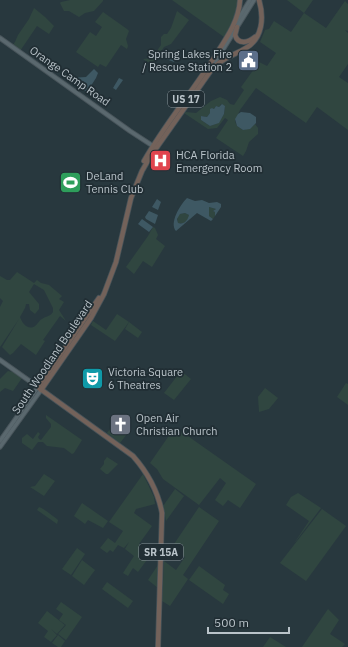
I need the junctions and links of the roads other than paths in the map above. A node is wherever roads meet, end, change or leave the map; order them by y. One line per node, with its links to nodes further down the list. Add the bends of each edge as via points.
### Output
1 (240, 0): 7 (highway)
2 (250, 0): 7 (main road, South Woodland Boulevard / US 17)
3 (254, 0): 5 (main road, South Woodland Boulevard / US 17)
4 (259, 0): 6 (highway, via 262,14)
5 (237, 27): 6 (highway, via 236,37 242,42 252,40); 9 (main road, South Woodland Boulevard / US 17)
6 (259, 31): 9 (highway, via 248,47 222,60)
7 (229, 33): 10 (highway, South Woodland Boulevard / US 17)
8 (0, 38): 12 (main road, Orange Camp Road)
9 (208, 74): 11 (highway, South Woodland Boulevard / US 17)
10 (177, 112): 11 (highway); 12 (highway, South Woodland Boulevard / US 17)
11 (177, 119): 12 (highway, South Woodland Boulevard / US 17)
12 (155, 147): 13 (highway, South Woodland Boulevard / US 17); 13 (highway, South Woodland Boulevard / US 17, via 134,180)
13 (131, 192): 14 (highway, South Woodland Boulevard / US 17, via 124,210); 14 (highway, South Woodland Boulevard / US 17, via 117,257)
14 (110, 275): 15 (highway, South Woodland Boulevard / US 17); 15 (highway, South Woodland Boulevard / US 17, via 109,283)
15 (98, 303): 16 (highway, South Woodland Boulevard / US 17)
16 (69, 344): 18 (highway, South Woodland Boulevard / US 17, via 67,352); 19 (highway, South Woodland Boulevard / US 17)
17 (0, 360): 19 (main road)
18 (47, 380): 19 (highway, South Woodland Boulevard / US 17); 20 (highway, via 46,389)
19 (40, 388): 20 (highway, SR 15A); 21 (highway); 22 (main road, South Woodland Boulevard / US 17); 24 (main road, South Woodland Boulevard / US 17)
20 (55, 397): 21 (highway, SR 15A)
21 (69, 409): 23 (highway, SR 15A); 23 (highway, SR 15A)
22 (0, 441)
23 (114, 443): 25 (highway, SR 15A)
24 (0, 447)
25 (131, 456): 26 (highway, SR 15A); 27 (highway, SR 15A)
26 (144, 473): 27 (highway); 28 (highway, SR 15A)
27 (154, 486): 28 (highway, SR 15A)
28 (161, 512): 29 (highway, SR 15A)
29 (158, 647)

